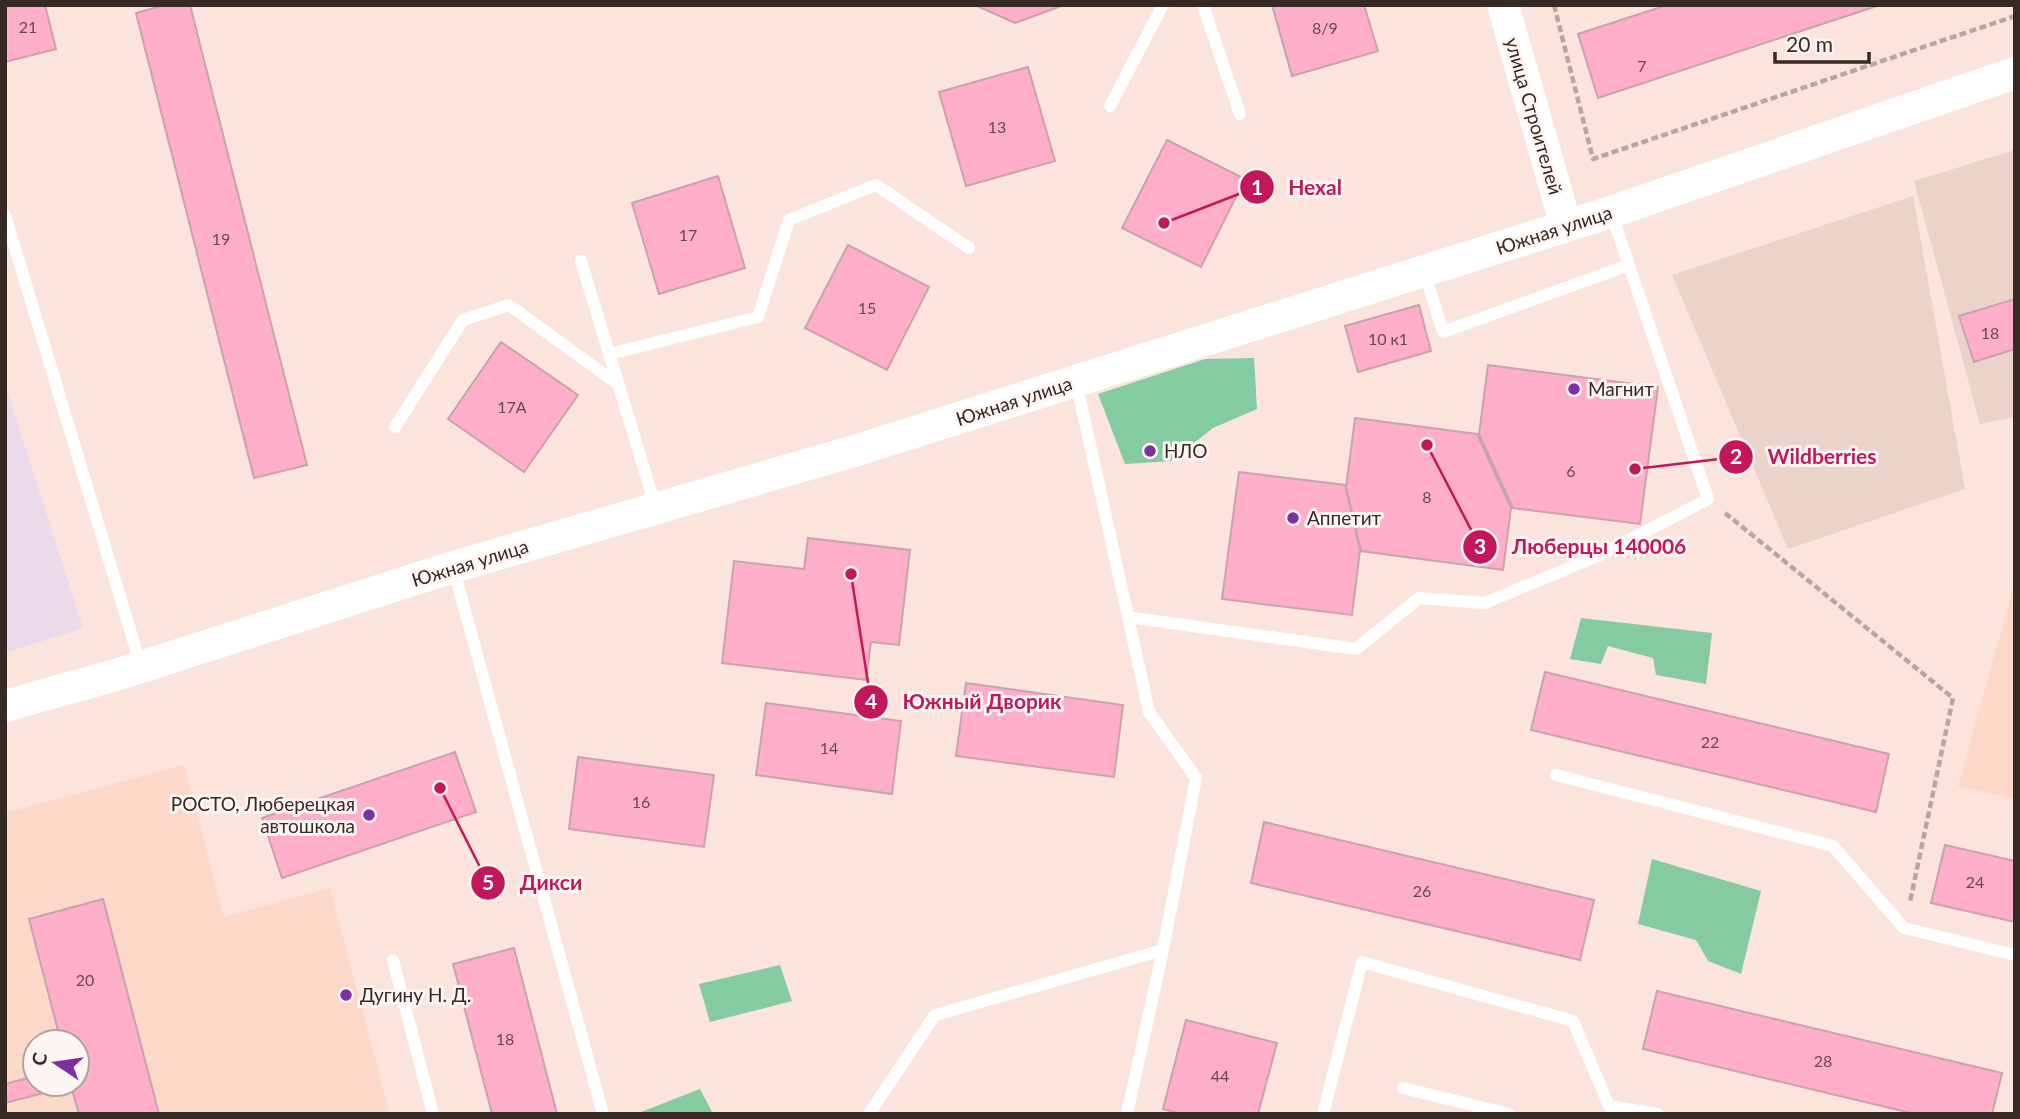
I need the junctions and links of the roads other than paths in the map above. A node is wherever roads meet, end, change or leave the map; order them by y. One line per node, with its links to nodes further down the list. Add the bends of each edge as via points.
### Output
1 (1163, 5): 5 (lane)
2 (1203, 5): 6 (lane)
3 (1503, 5): 9 (street, улица Строителей)
4 (2015, 73): 7 (street, Южная улица)
5 (1110, 106)
6 (1240, 114)
7 (1611, 212): 9 (street, Южная улица); 12 (lane)
8 (5, 215): 21 (lane)
9 (1566, 226): 13 (street, Южная улица)
10 (970, 248): 14 (lane, via 876,185 789,220 758,317)
11 (581, 261): 14 (lane)
12 (1629, 265): 13 (lane, via 1443,332); 20 (lane, via 1708,499 1602,554 1485,603 1419,598 1356,649)
13 (1424, 271): 15 (street, Южная улица)
14 (609, 354): 16 (lane)
15 (1076, 381): 18 (street, Южная улица); 20 (lane)
16 (619, 385): 17 (lane, via 509,305 463,320); 18 (lane)
17 (396, 427)
18 (657, 508): 19 (street, Южная улица)
19 (453, 567): 21 (street, Южная улица); 29 (lane)
20 (1128, 617): 24 (lane, via 1149,712 1196,778)
21 (141, 667): 22 (street, Южная улица)
22 (5, 706)
23 (1556, 775): 25 (lane, via 1833,846 1904,928)
24 (1163, 950): 30 (lane, via 935,1015); 31 (lane)
25 (2015, 955)
26 (393, 960): 28 (lane)
27 (1403, 1088): 33 (lane)
28 (433, 1114)
29 (603, 1114)
30 (869, 1114)
31 (1127, 1114)
32 (1324, 1114): 34 (lane, via 1362,962 1573,1021 1609,1106)
33 (1509, 1114)
34 (1658, 1114)

